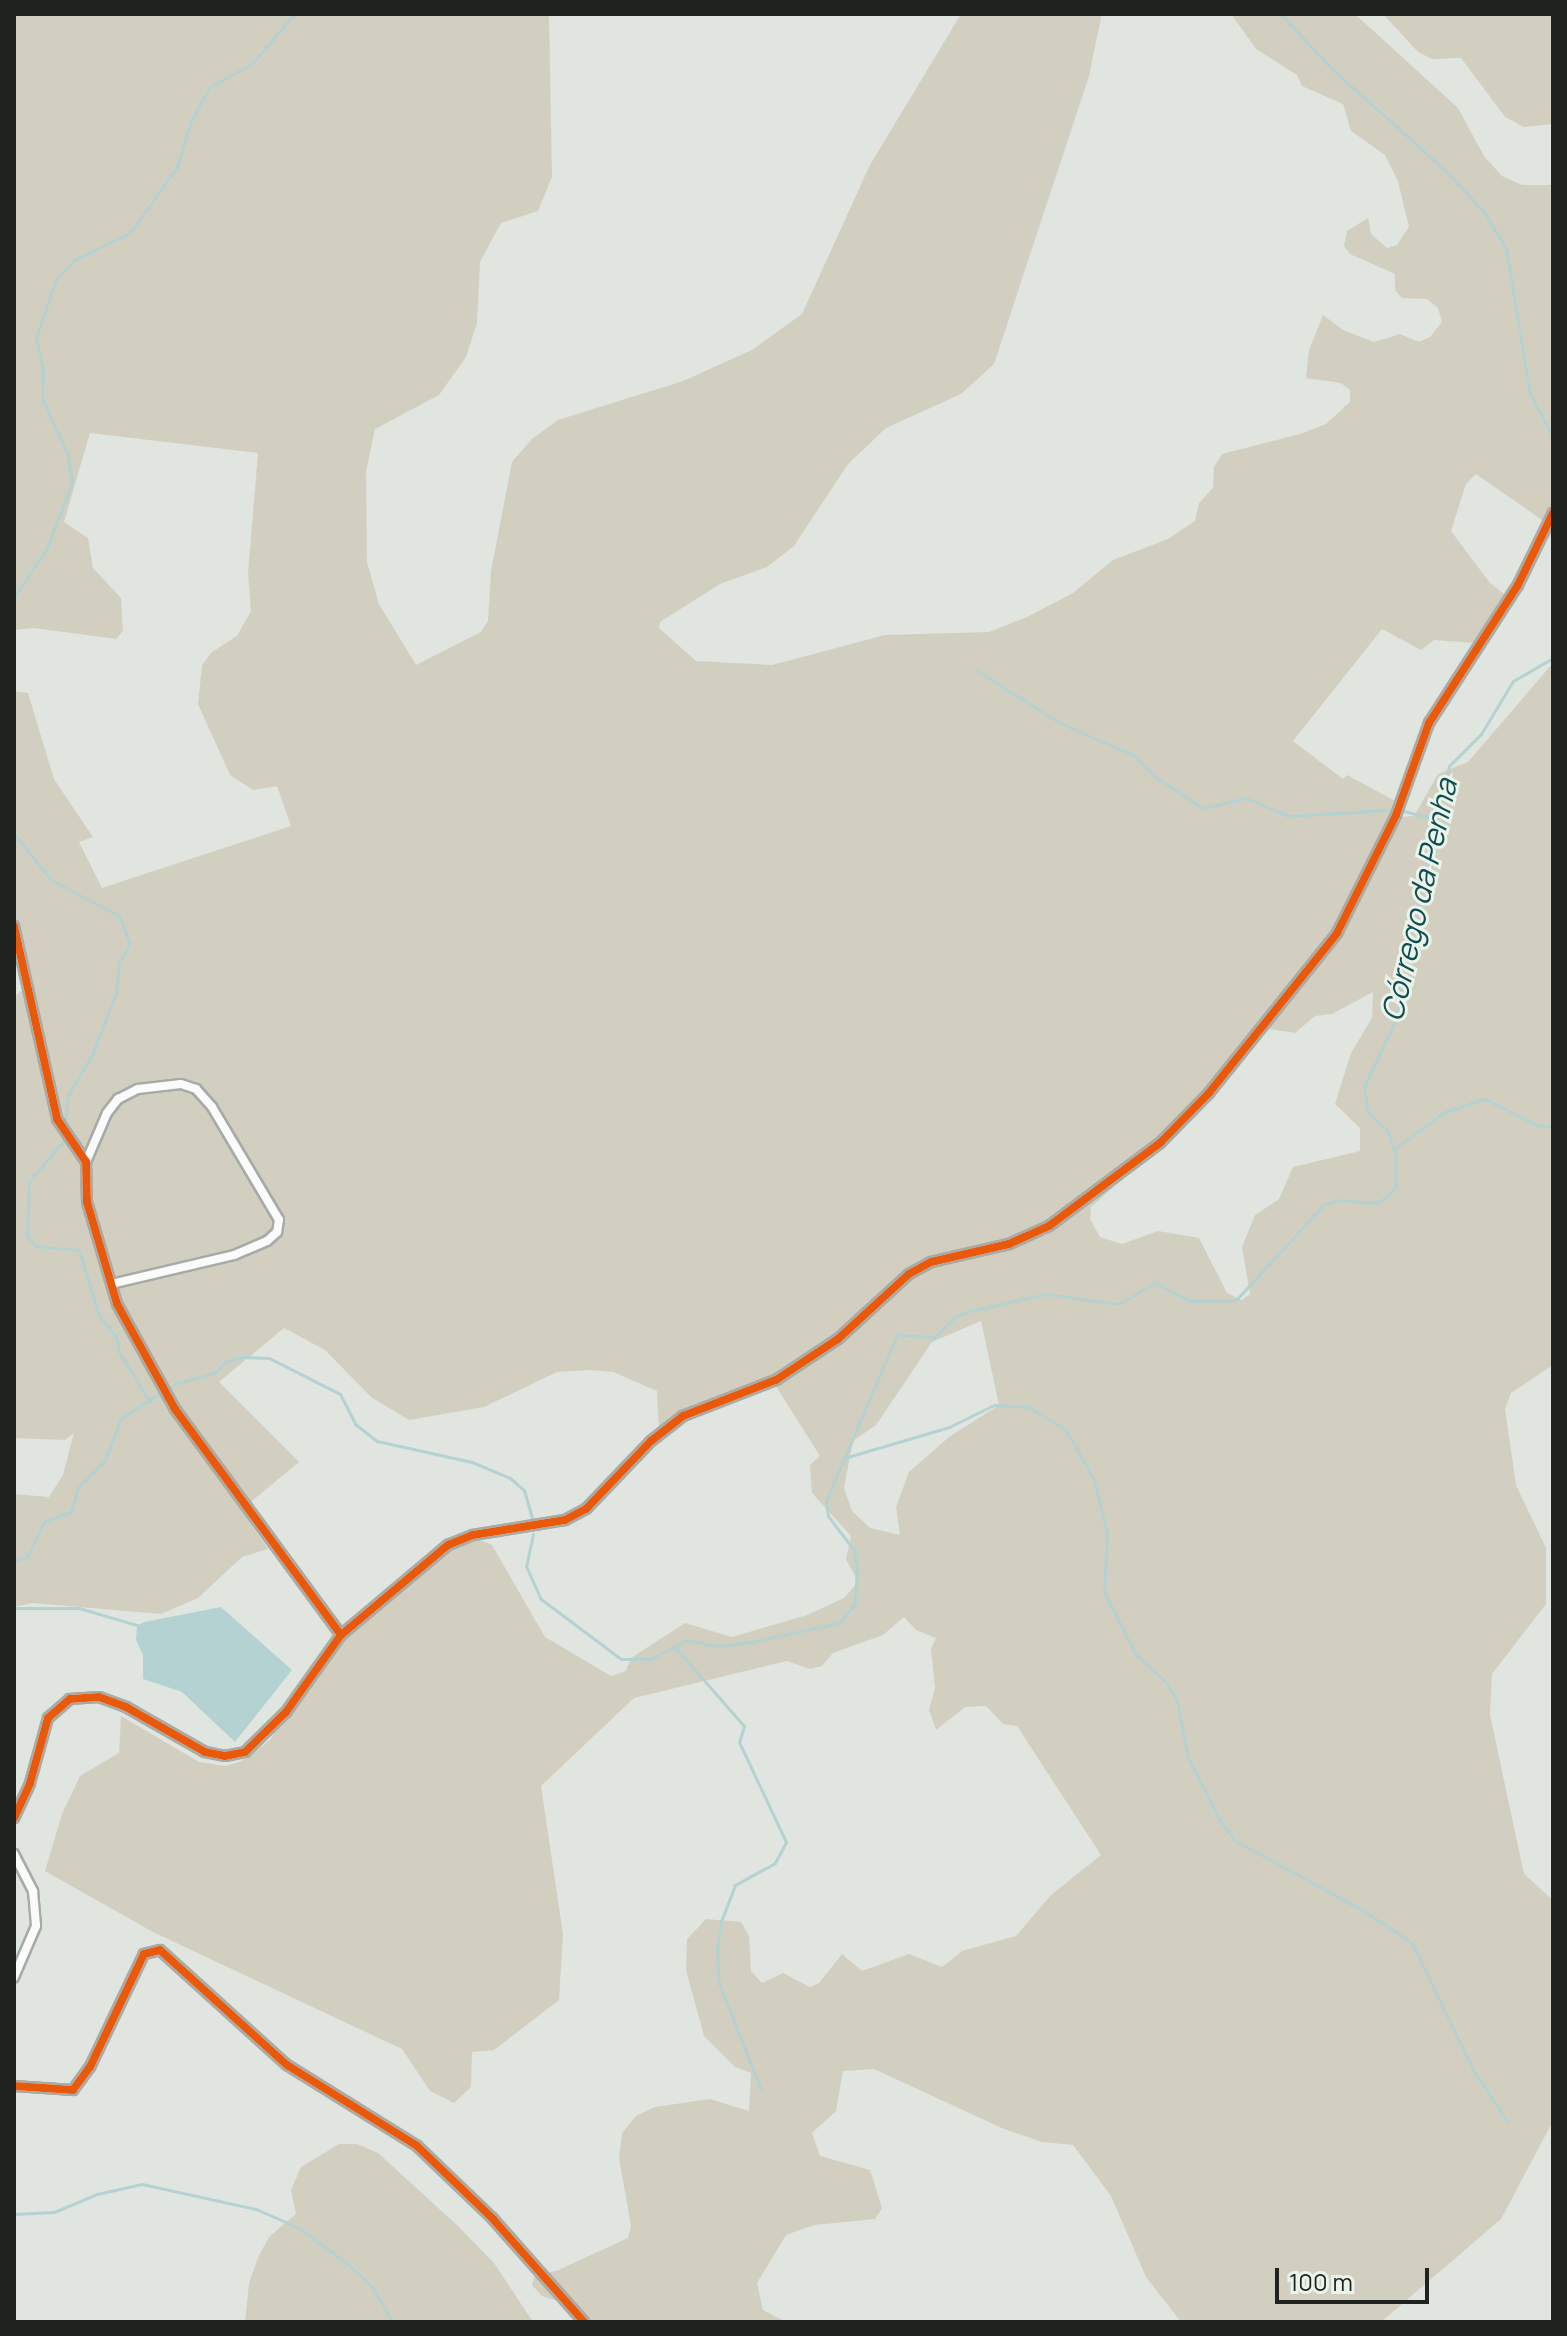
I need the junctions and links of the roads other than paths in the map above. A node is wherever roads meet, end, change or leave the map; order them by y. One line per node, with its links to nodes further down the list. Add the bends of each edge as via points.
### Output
1 (1553, 513): 5 (street, via 1518,585 1429,723 1396,815 1337,933 1317,965 1160,1143 1049,1226 1009,1244 931,1262 909,1274 838,1339 776,1380 683,1416 651,1441 586,1509 565,1520 473,1535 448,1545)
2 (14, 926): 3 (street, via 57,1119)
3 (86, 1162): 4 (street, via 87,1202); 4 (street, via 118,1099 138,1089 181,1084 196,1089 212,1107 279,1220 277,1232 267,1241 234,1255)
4 (111, 1284): 5 (street, via 161,1386)
5 (341, 1635): 6 (street, via 286,1712 245,1752 205,1752 126,1707 99,1697 70,1699 48,1718)
6 (14, 1818)
7 (14, 1854): 8 (street, via 33,1891 36,1926)
8 (14, 1977)
9 (14, 2086): 10 (street, via 73,2090 90,2067 144,1954 160,1950 287,2065 417,2146 493,2219)
10 (584, 2322)

